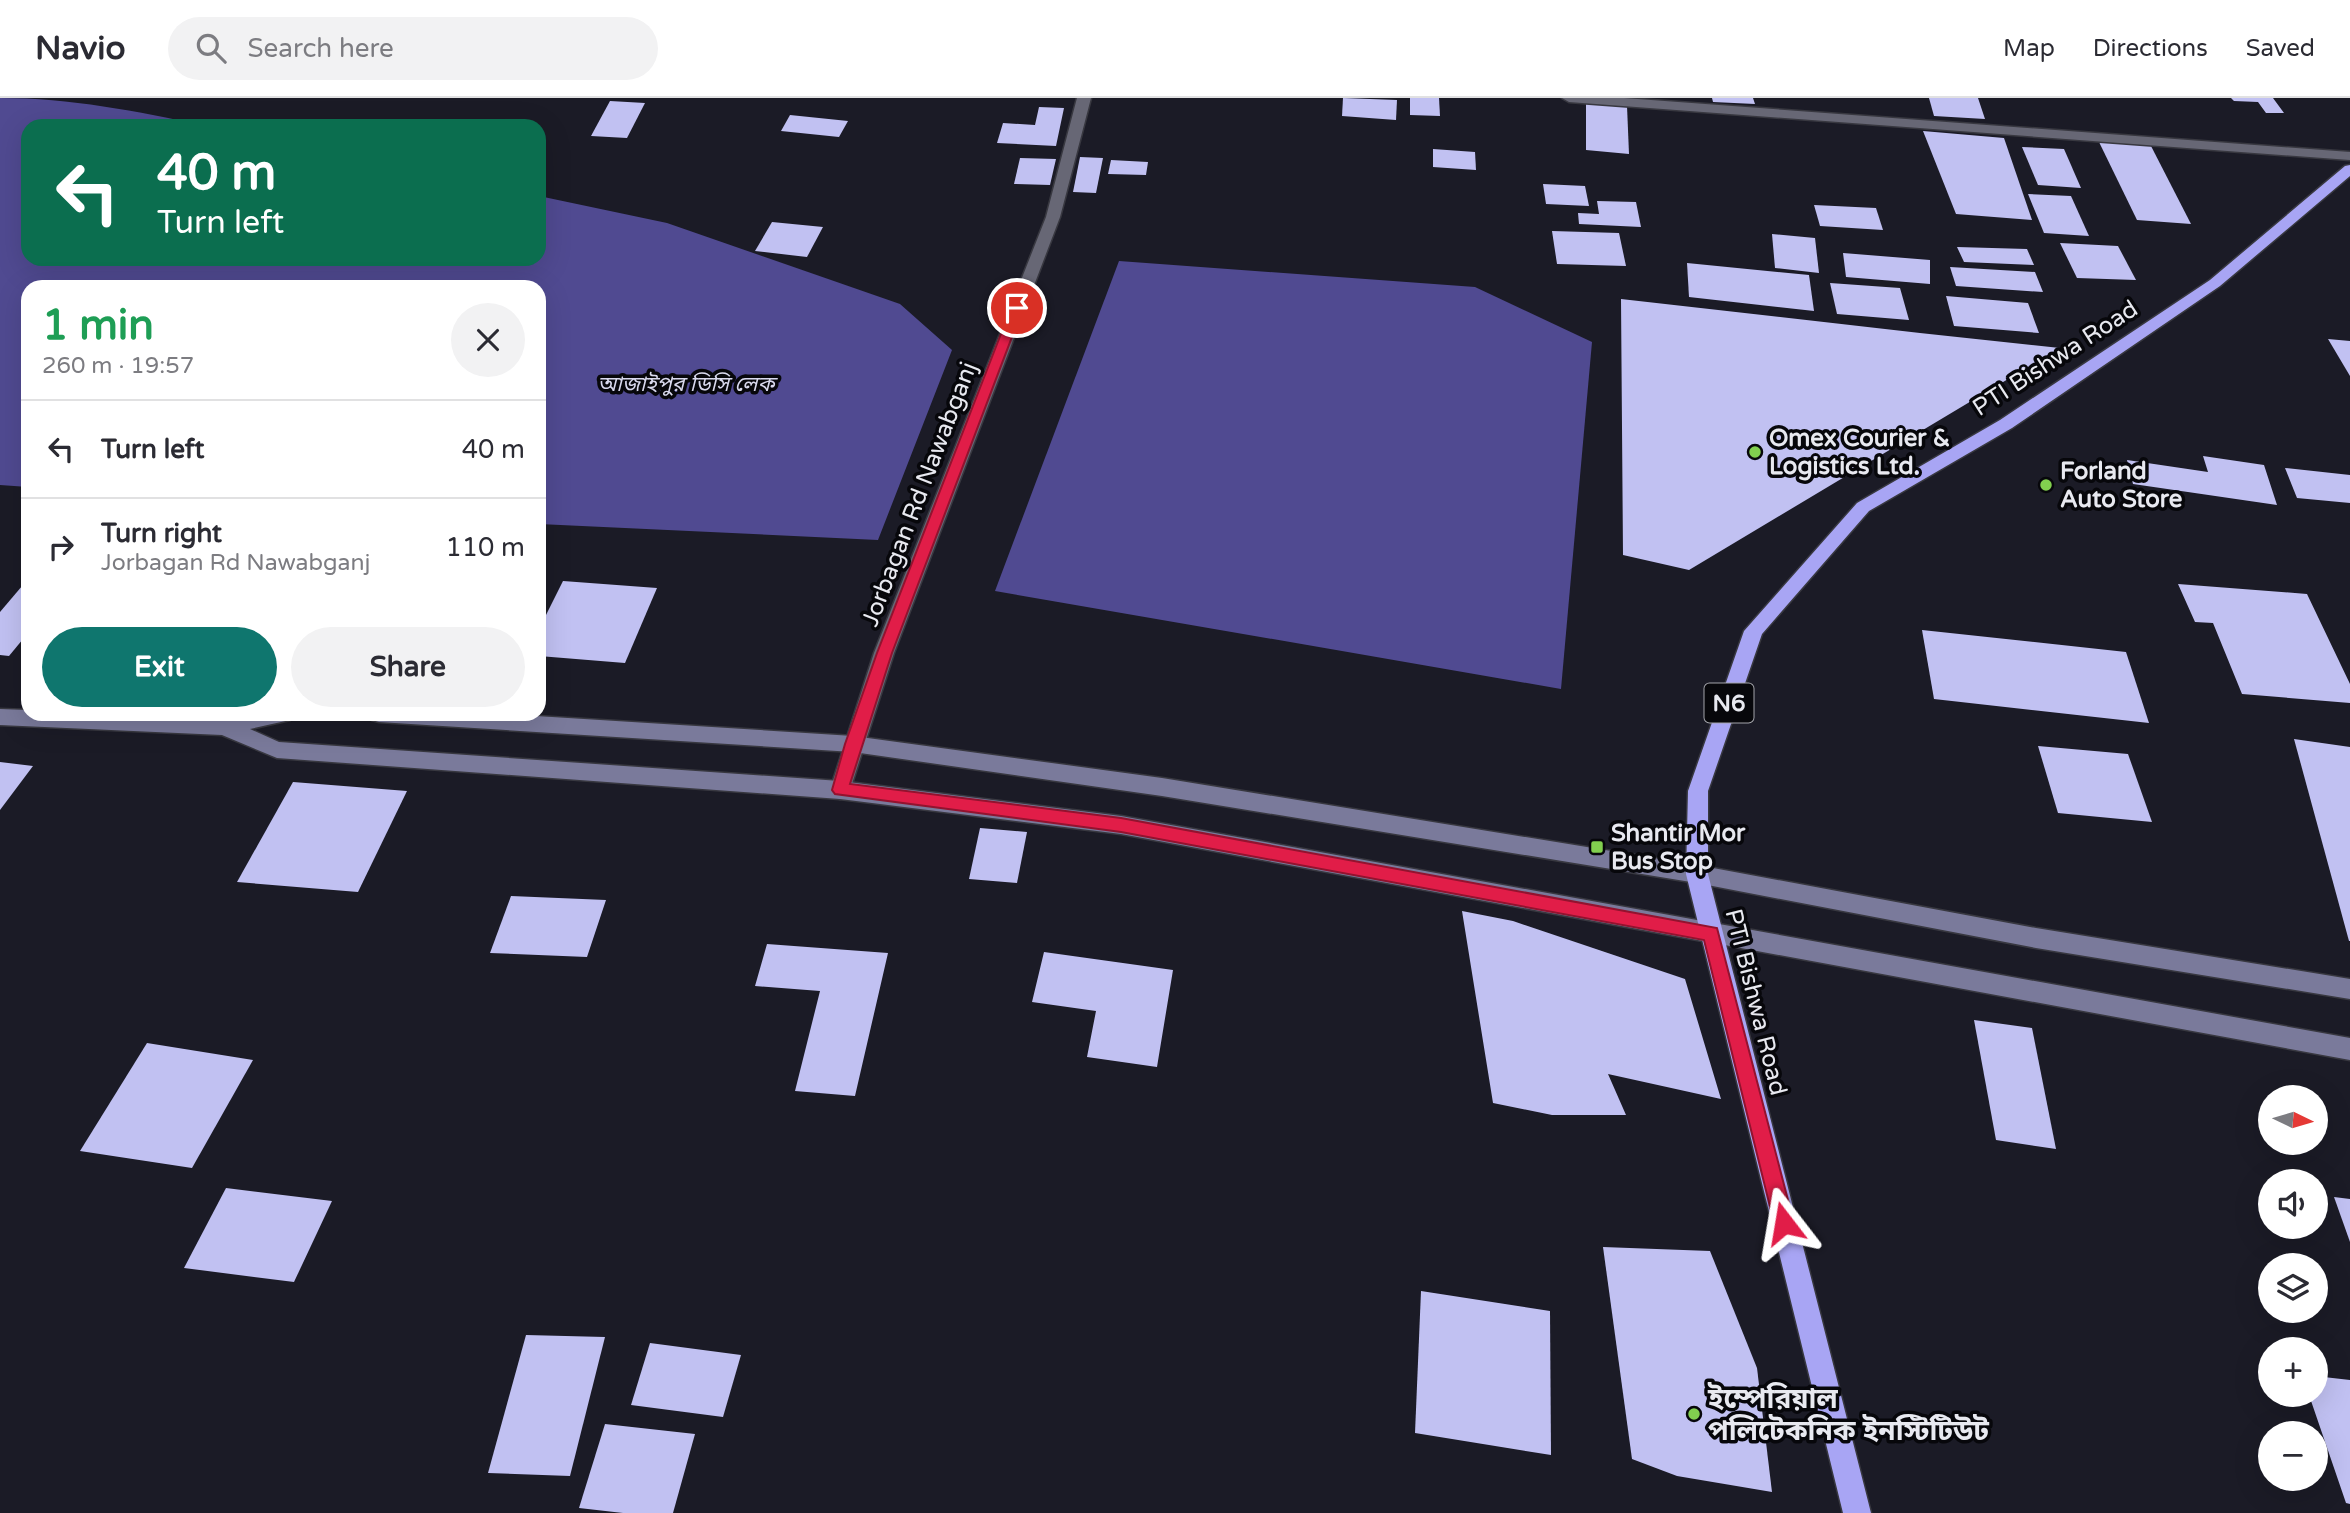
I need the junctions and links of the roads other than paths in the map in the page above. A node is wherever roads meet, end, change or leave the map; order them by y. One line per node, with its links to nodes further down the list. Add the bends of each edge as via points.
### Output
1 (1084, 98): 11 (street, Jorbagan Rd Nawabganj, via 1053,217)
2 (1569, 98): 3 (street)
3 (2350, 156)
4 (2350, 169): 13 (highway, PTI Bishwa Road / N6, via 2216,283 2006,424 1863,507 1754,631 1698,791)
5 (0, 717): 6 (street)
6 (21, 718)
7 (90, 721): 10 (street)
8 (252, 721): 10 (street)
9 (490, 721): 11 (street)
10 (224, 727): 12 (street, via 276,750)
11 (853, 744): 12 (street, Jorbagan Rd Nawabganj); 13 (street, via 1162,786)
12 (840, 790): 14 (street, via 1121,825)
13 (1698, 874): 14 (highway, PTI Bishwa Road / N6); 15 (street, via 2036,939)
14 (1711, 934): 16 (street); 17 (highway, PTI Bishwa Road / N6)
15 (2350, 989)
16 (2350, 1049)
17 (1857, 1513)

